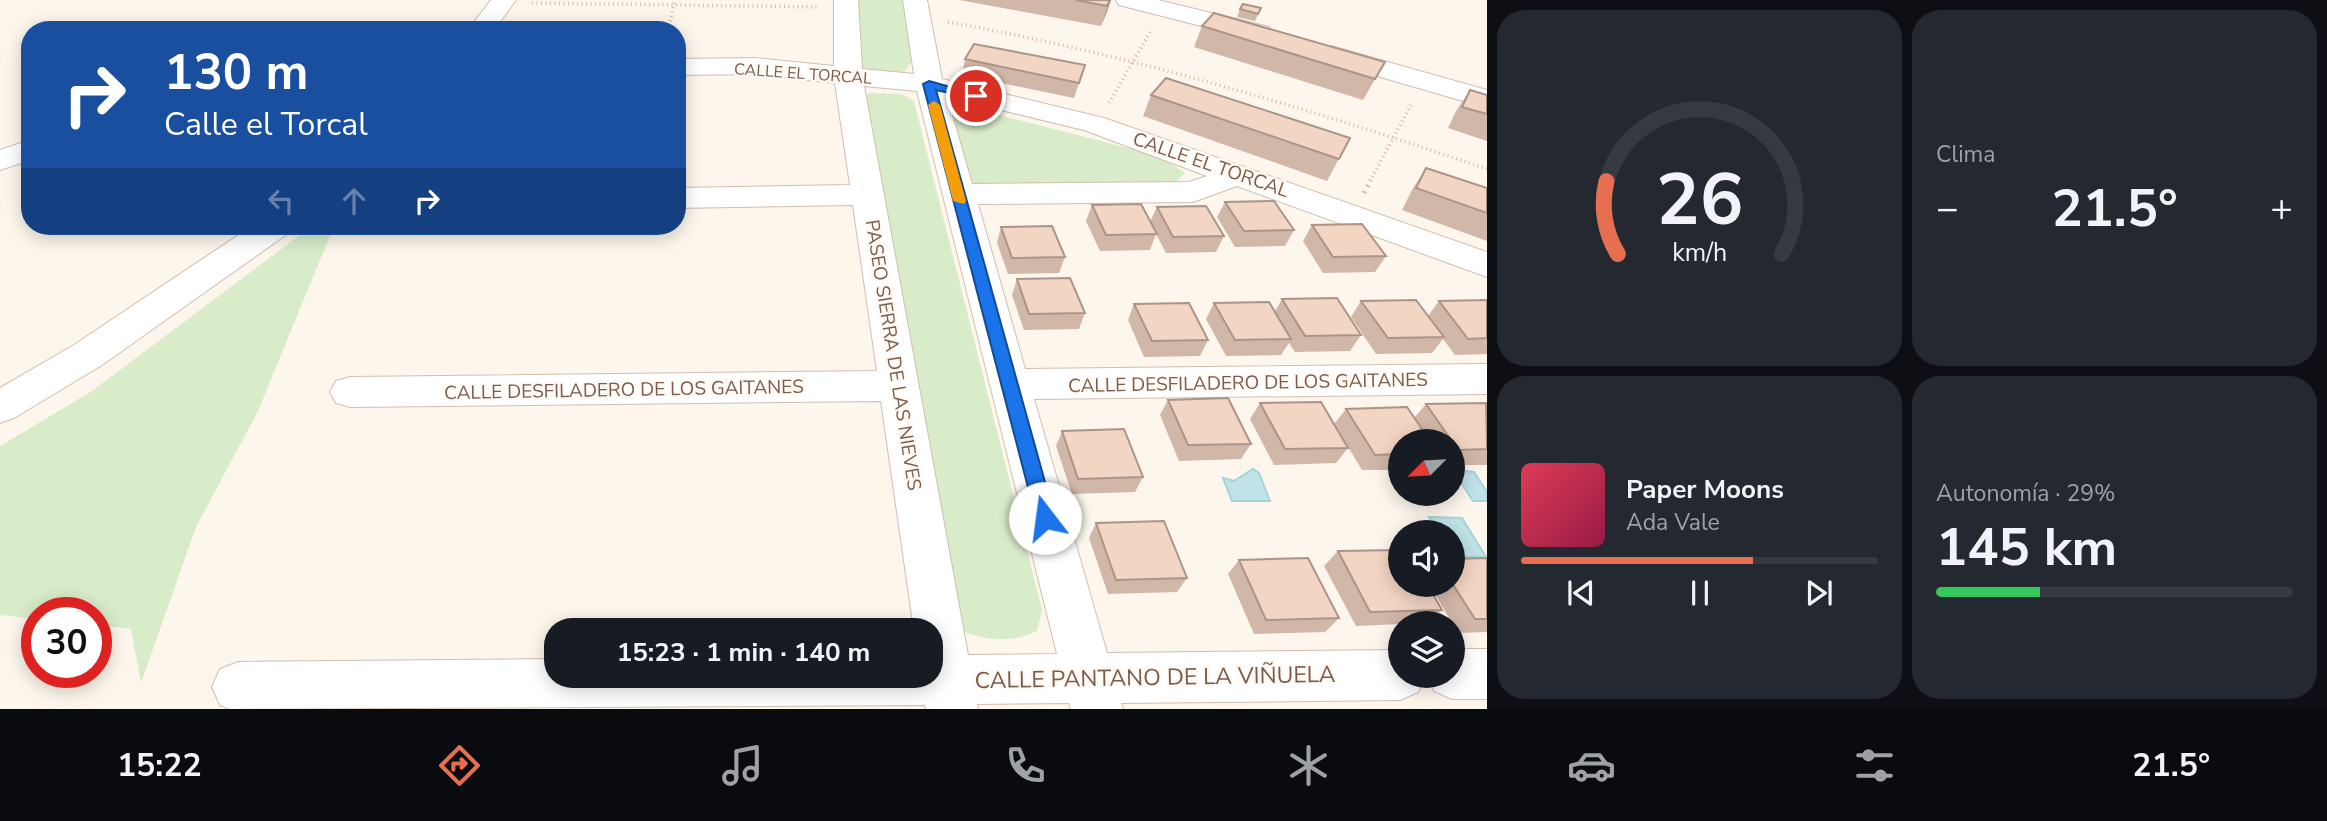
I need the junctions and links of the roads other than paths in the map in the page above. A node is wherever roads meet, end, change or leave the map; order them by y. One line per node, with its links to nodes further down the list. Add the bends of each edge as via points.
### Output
1 (1128, 0): 6 (street)
2 (503, 1): 5 (street)
3 (846, 4): 9 (street, PASEO SIERRA DE LAS NIEVES)
4 (916, 8): 10 (street)
5 (488, 21)
6 (1278, 39)
7 (1305, 46): 11 (street)
8 (686, 67): 9 (street, CALLE EL TORCAL, via 755,66)
9 (848, 75): 10 (street, CALLE EL TORCAL); 16 (street, PASEO SIERRA DE LAS NIEVES)
10 (929, 84): 14 (street, CALLE EL TORCAL, via 1094,124); 15 (street)
11 (1487, 99)
12 (21, 153): 13 (street)
13 (0, 161)
14 (1241, 174): 15 (street, via 1193,192); 19 (street, CALLE EL TORCAL)
15 (958, 194): 21 (street)
16 (868, 195): 17 (street); 22 (street, PASEO SIERRA DE LAS NIEVES)
17 (686, 198)
18 (262, 235): 24 (street, via 88,355)
19 (1487, 265)
20 (1487, 379): 21 (street, CALLE DESFILADERO DE LOS GAITANES)
21 (1009, 384): 30 (street)
22 (898, 386): 23 (street, CALLE DESFILADERO DE LOS GAITANES); 29 (street, PASEO SIERRA DE LAS NIEVES)
23 (349, 393)
24 (0, 407)
25 (1465, 674): 26 (street)
26 (1487, 674)
27 (1388, 676): 30 (street, CALLE PANTANO DE LA VIÑUELA)
28 (238, 687): 29 (street, CALLE PANTANO DE LA VIÑUELA)
29 (950, 694): 30 (street, CALLE PANTANO DE LA VIÑUELA)
30 (1093, 694)

